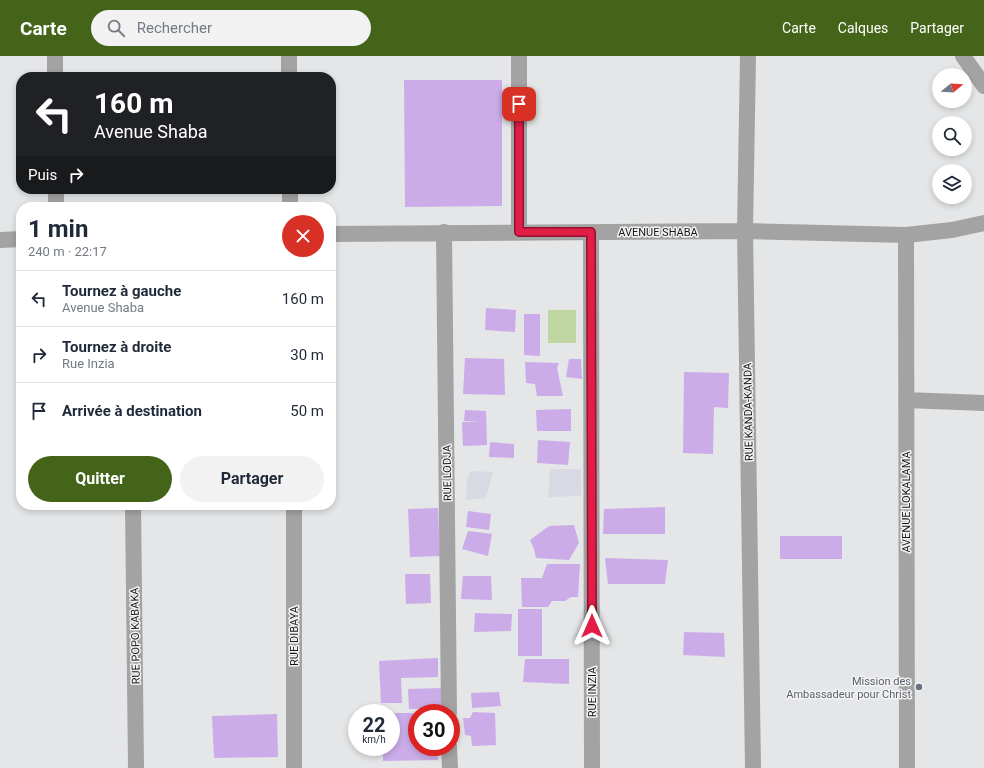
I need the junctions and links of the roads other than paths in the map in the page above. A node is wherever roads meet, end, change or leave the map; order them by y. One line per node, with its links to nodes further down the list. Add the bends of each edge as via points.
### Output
1 (55, 56): 6 (street)
2 (289, 56): 7 (street)
3 (519, 56): 12 (street)
4 (748, 56): 10 (street, RUE KANDA-KANDA)
5 (963, 56): 8 (street)
6 (55, 72)
7 (289, 72)
8 (984, 86)
9 (984, 223): 15 (street, AVENUE SHABA, via 952,230)
10 (745, 231): 13 (street, AVENUE SHABA); 15 (street, AVENUE SHABA); 28 (street, RUE KANDA-KANDA)
11 (444, 232): 12 (street, AVENUE SHABA); 14 (street, AVENUE SHABA); 22 (street, RUE LODJA)
12 (519, 232): 13 (street, AVENUE SHABA)
13 (591, 232): 27 (street, RUE INZIA)
14 (336, 234)
15 (906, 235): 18 (street, AVENUE LOKALAMA)
16 (16, 239): 17 (street)
17 (0, 240)
18 (906, 400): 19 (street); 29 (street, AVENUE LOKALAMA)
19 (984, 403)
20 (133, 510): 24 (street, RUE POPO KABAKA)
21 (294, 510): 25 (street, RUE DIBAYA)
22 (449, 704)
23 (449, 756): 26 (street)
24 (136, 768)
25 (294, 768)
26 (450, 768)
27 (592, 768)
28 (753, 768)
29 (907, 768)

